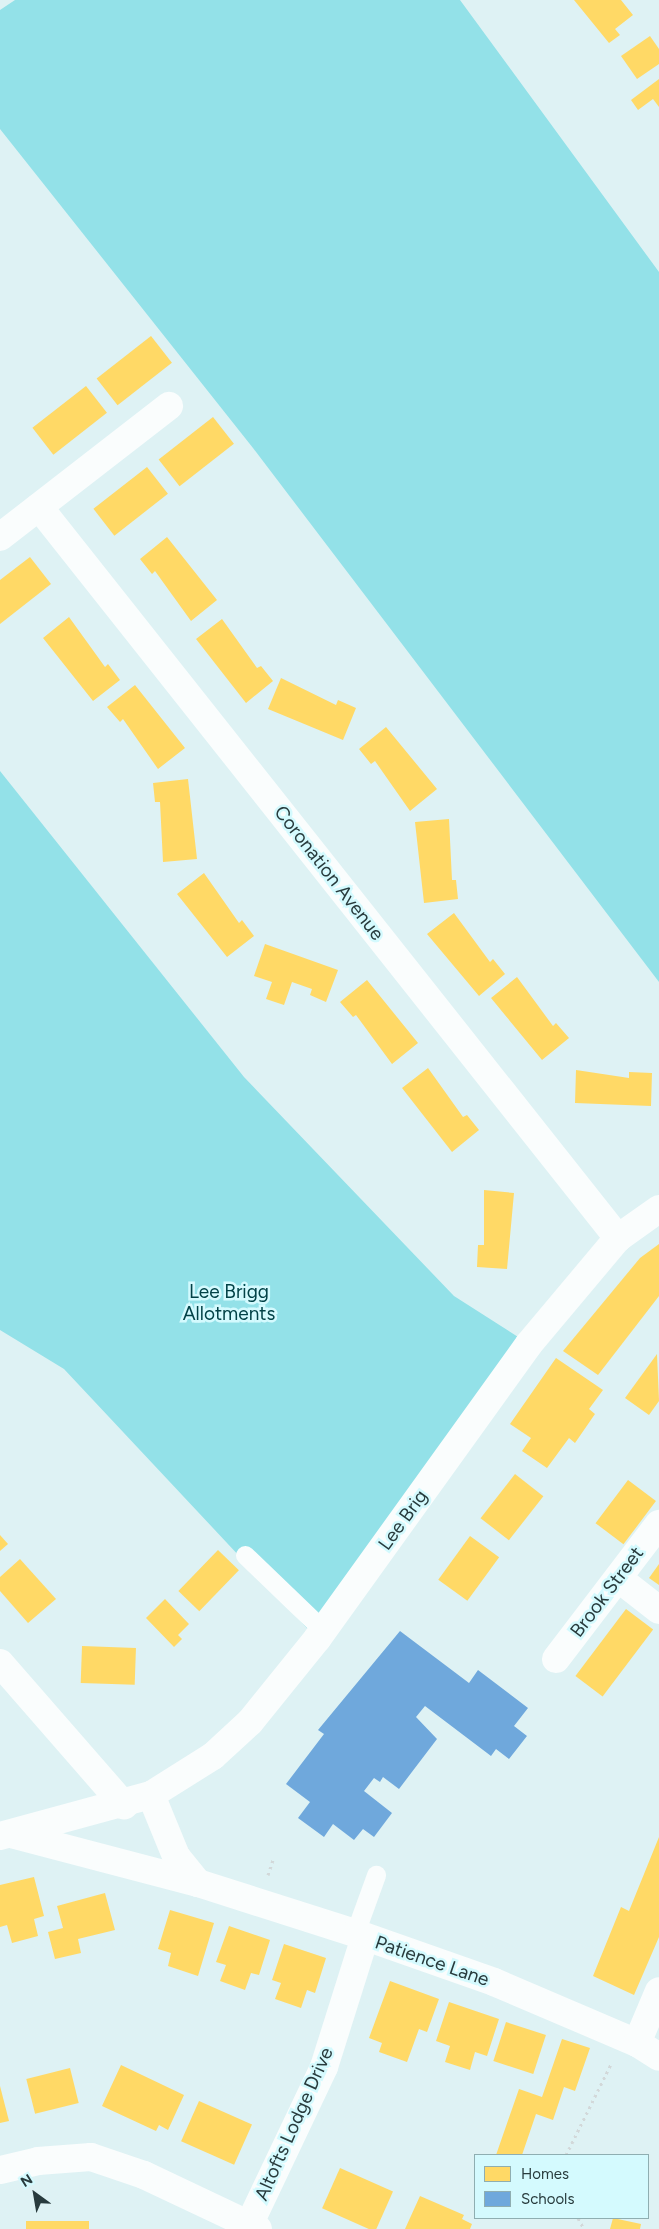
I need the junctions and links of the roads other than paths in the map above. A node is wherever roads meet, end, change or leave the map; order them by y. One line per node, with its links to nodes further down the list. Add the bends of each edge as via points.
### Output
1 (169, 406): 2 (street)
2 (39, 507): 3 (street); 5 (street, Coronation Avenue)
3 (0, 537)
4 (659, 1209): 5 (street, Lee Brig)
5 (618, 1238): 10 (street, Lee Brig, via 529,1344)
6 (659, 1524): 8 (street, Brook Street)
7 (245, 1555): 10 (lane)
8 (618, 1578): 9 (street); 11 (street, Brook Street)
9 (659, 1610)
10 (323, 1630): 13 (street, Lee Brig, via 250,1722 213,1756)
11 (556, 1659)
12 (0, 1663): 14 (street)
13 (151, 1795): 14 (street, Lee Brig); 17 (street, via 176,1856)
14 (124, 1805): 15 (street, Lee Brig)
15 (5, 1835): 17 (street, Patience Lane)
16 (376, 1876): 18 (lane)
17 (198, 1883): 18 (street, Patience Lane)
18 (360, 1935): 20 (street, Patience Lane, via 494,1982); 22 (street, Altofts Lodge Drive, via 324,2067)
19 (659, 1991): 20 (street)
20 (640, 2046)
21 (0, 2170): 22 (street, Altofts Lodge Drive, via 38,2161 91,2157 144,2175)
22 (254, 2227)

